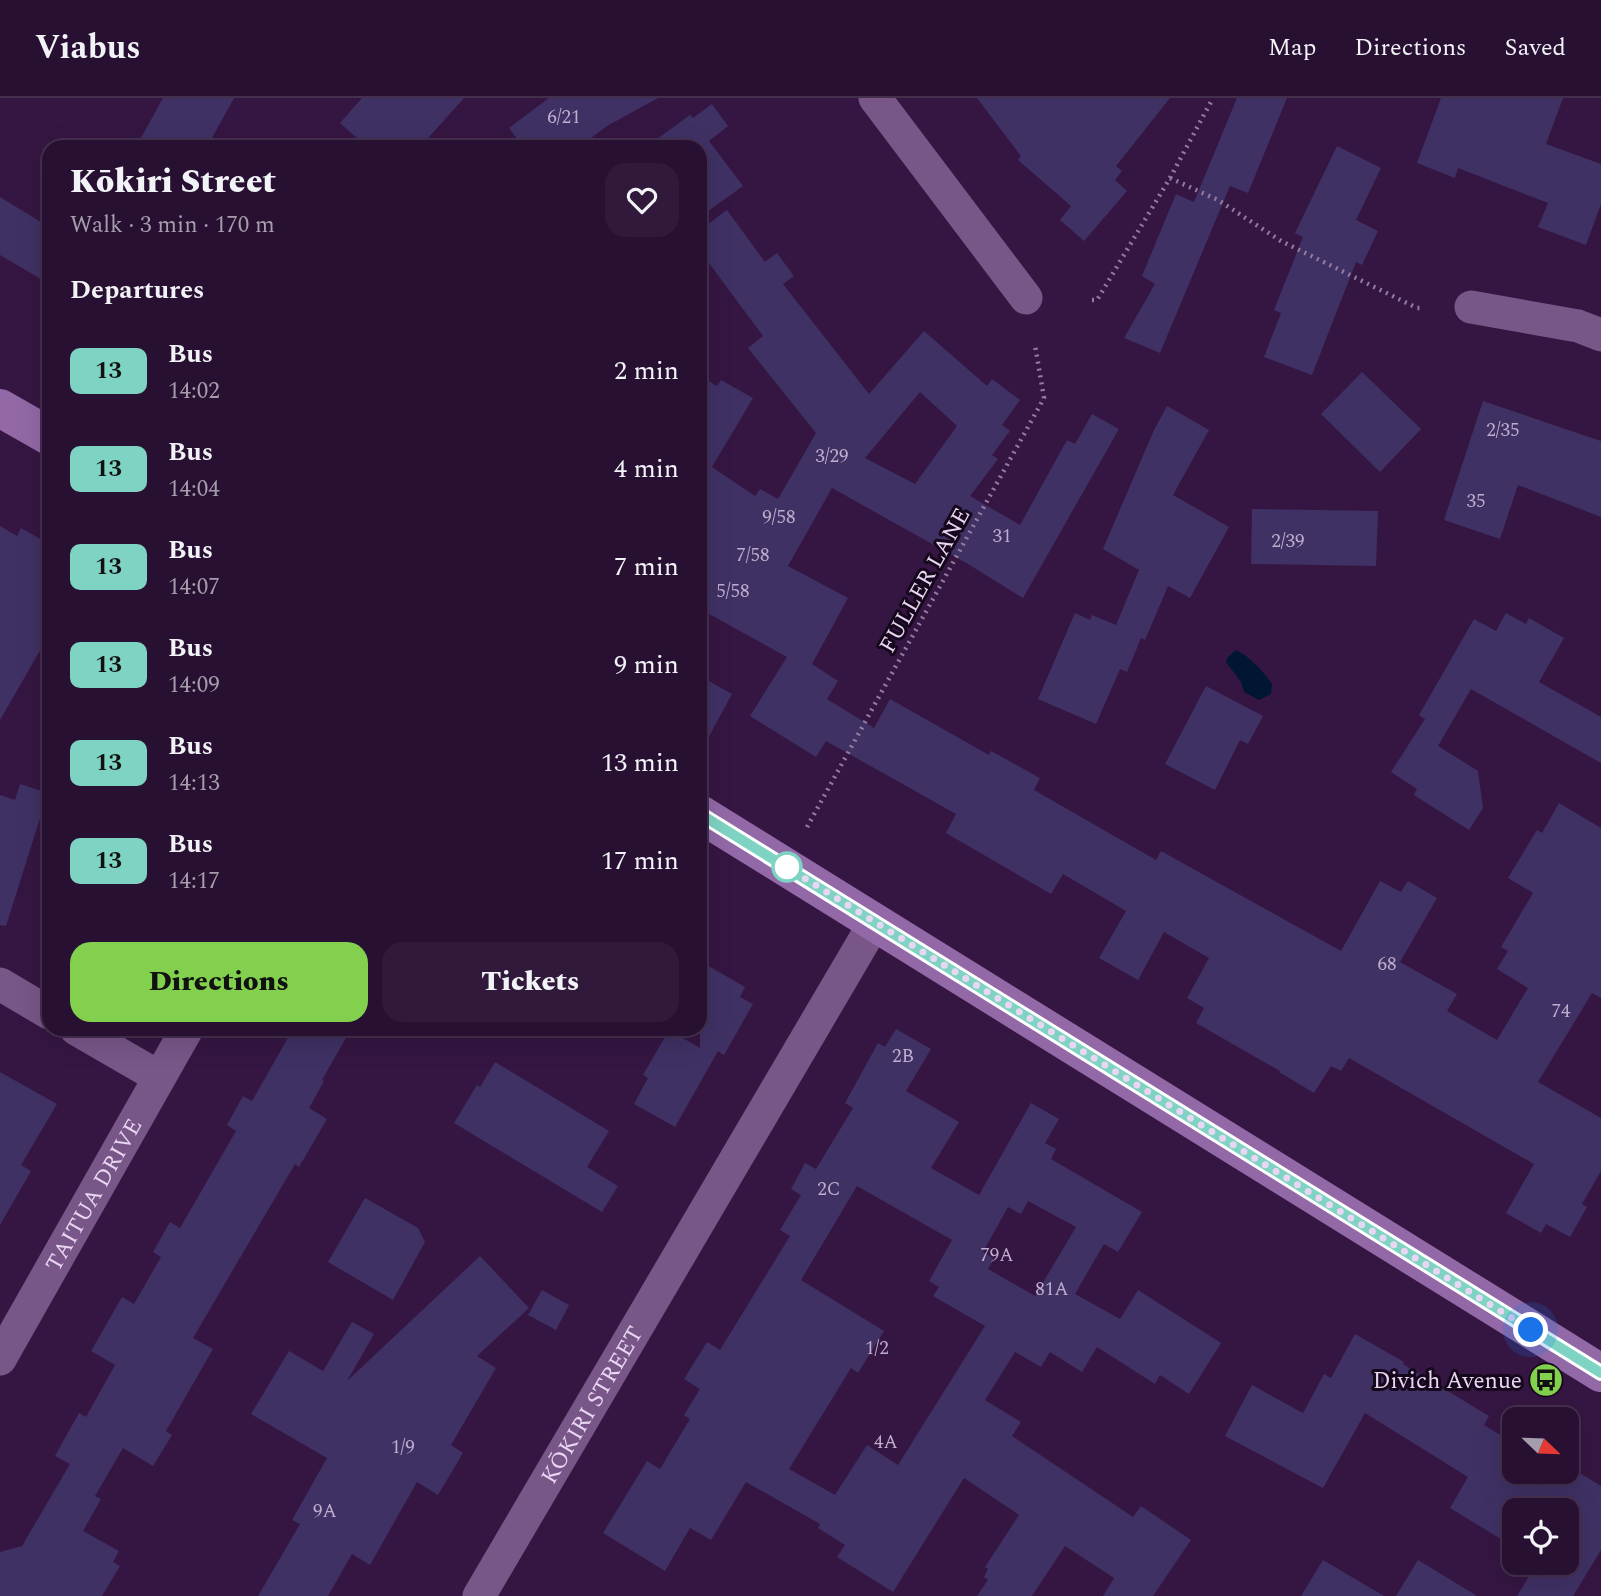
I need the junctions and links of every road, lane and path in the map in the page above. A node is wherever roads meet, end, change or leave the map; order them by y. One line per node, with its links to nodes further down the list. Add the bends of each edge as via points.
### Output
1 (875, 98): 4 (street)
2 (1213, 98): 3 (path)
3 (1170, 178): 5 (path, via 1097,299); 7 (path, via 1218,200 1281,241)
4 (1026, 298)
5 (1092, 300)
6 (1471, 307): 8 (street, via 1578,326)
7 (1424, 308)
8 (1601, 335)
9 (1035, 345): 13 (path, FULLER LANE, via 1044,398)
10 (0, 408): 11 (main road)
11 (42, 432)
12 (707, 818): 14 (main road)
13 (807, 827)
14 (875, 922): 21 (main road); 22 (street, KŌKIRI STREET)
15 (0, 984): 16 (street)
16 (42, 1009)
17 (88, 1036): 19 (street)
18 (183, 1036): 19 (street, TAITUA DRIVE)
19 (159, 1077): 20 (street, TAITUA DRIVE)
20 (0, 1359)
21 (1601, 1373)
22 (479, 1596)

